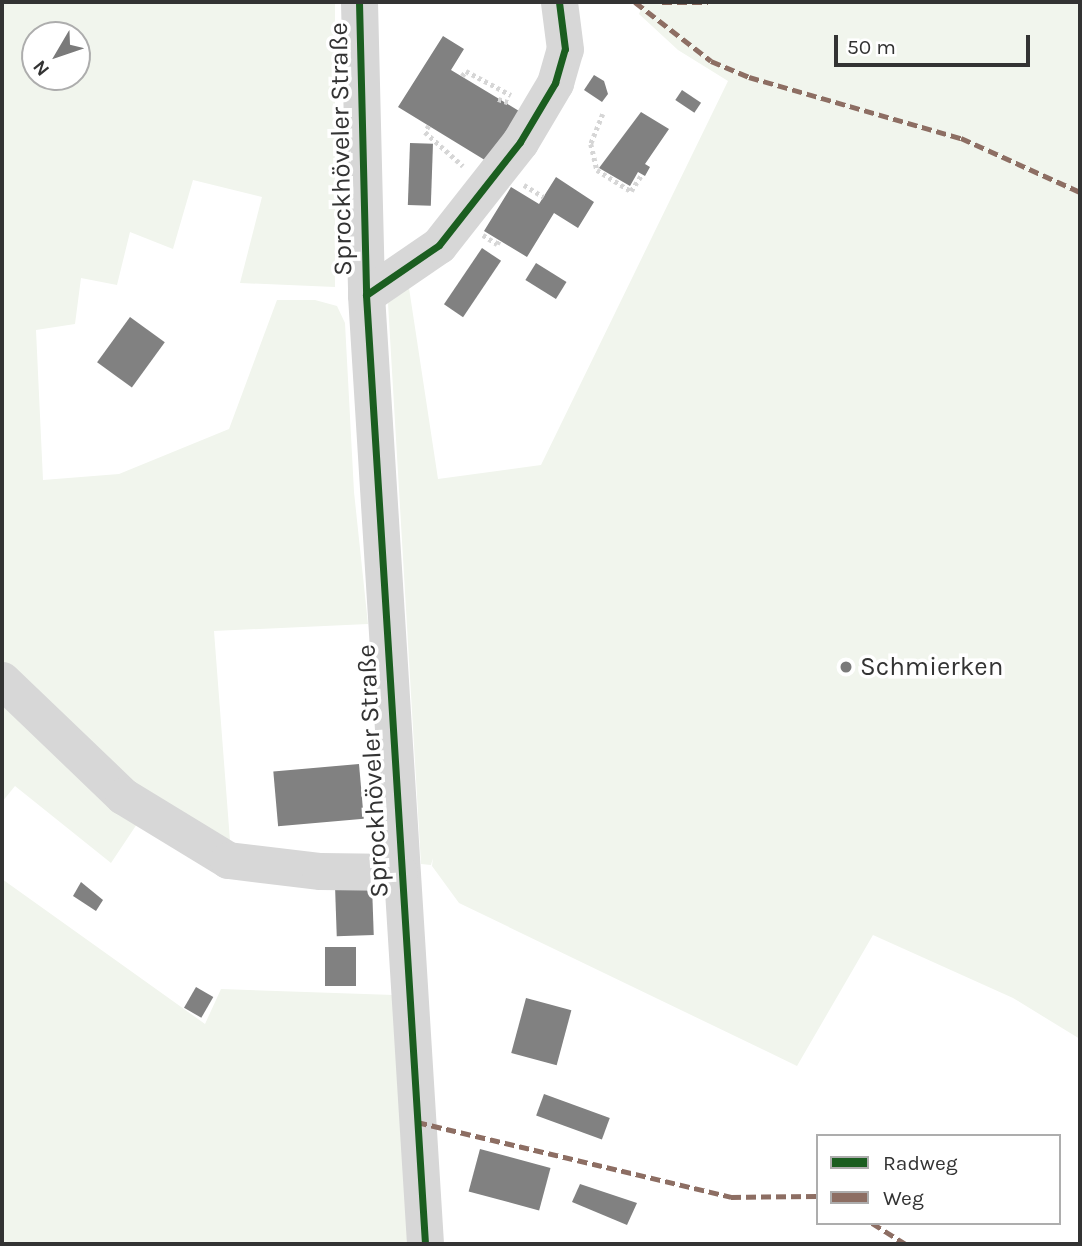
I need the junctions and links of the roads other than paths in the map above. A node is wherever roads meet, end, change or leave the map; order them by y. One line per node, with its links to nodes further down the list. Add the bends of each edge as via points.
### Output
1 (359, 2): 3 (street, Sprockhöveler Straße)
2 (559, 2): 3 (street, Sprockhöveler Straße, via 565,49 538,114 498,174 439,245)
3 (366, 295): 5 (street, Sprockhöveler Straße)
4 (2, 680): 5 (street, via 123,796 228,860 320,871)
5 (399, 872): 6 (street, Sprockhöveler Straße)
6 (425, 1244)

